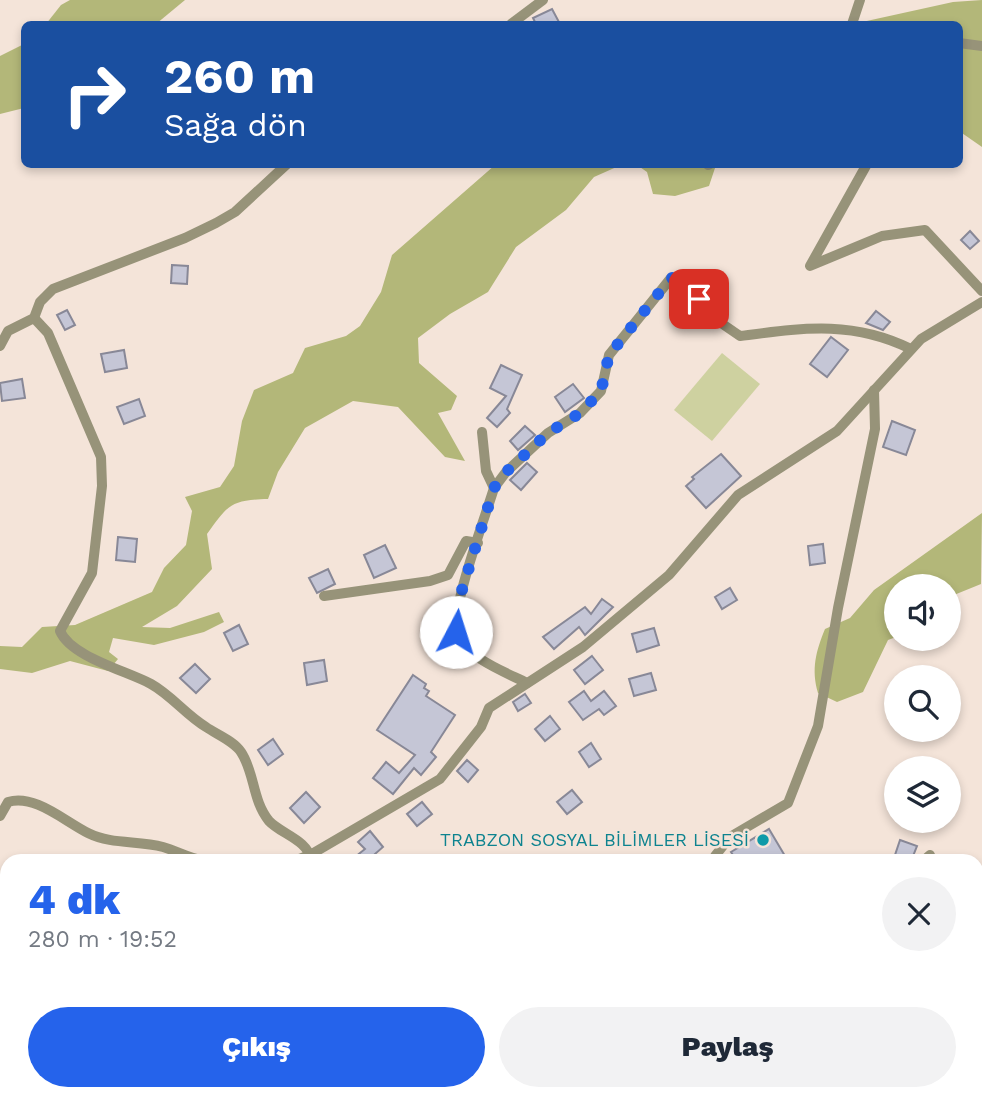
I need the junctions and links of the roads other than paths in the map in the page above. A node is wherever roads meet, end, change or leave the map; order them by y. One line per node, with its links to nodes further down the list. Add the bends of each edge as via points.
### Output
1 (543, 0): 3 (street)
2 (860, 0): 4 (street)
3 (515, 21)
4 (853, 21)
5 (963, 44): 6 (street)
6 (982, 46)
7 (283, 168): 11 (street, via 235,212 216,223 53,289 40,302)
8 (865, 168): 9 (street, via 810,266 882,236 925,230)
9 (982, 291)
10 (982, 302): 13 (street)
11 (34, 318): 12 (street, via 8,331); 22 (street, via 48,333 101,457 92,573 65,617 60,631 63,638 95,659 153,685 241,751 260,809)
12 (1, 343)
13 (911, 349): 14 (street); 16 (street, via 837,326 740,336 705,312 686,277 671,278 609,355 601,391 580,413 548,433)
14 (874, 390): 19 (street, via 837,431 738,495 669,575 583,647); 24 (street, via 875,429 818,726 788,803 730,837)
15 (482, 432): 16 (street, via 486,471)
16 (494, 488): 17 (street)
17 (478, 543): 18 (street, via 466,541 448,575); 19 (street, via 457,606 456,632 467,647 492,665)
18 (324, 596)
19 (527, 683): 23 (street, via 489,708 481,727 440,779)
20 (0, 816): 21 (street, via 8,802 19,799 116,843 161,846)
21 (184, 854)
22 (308, 854)
23 (318, 854)
24 (717, 854)

